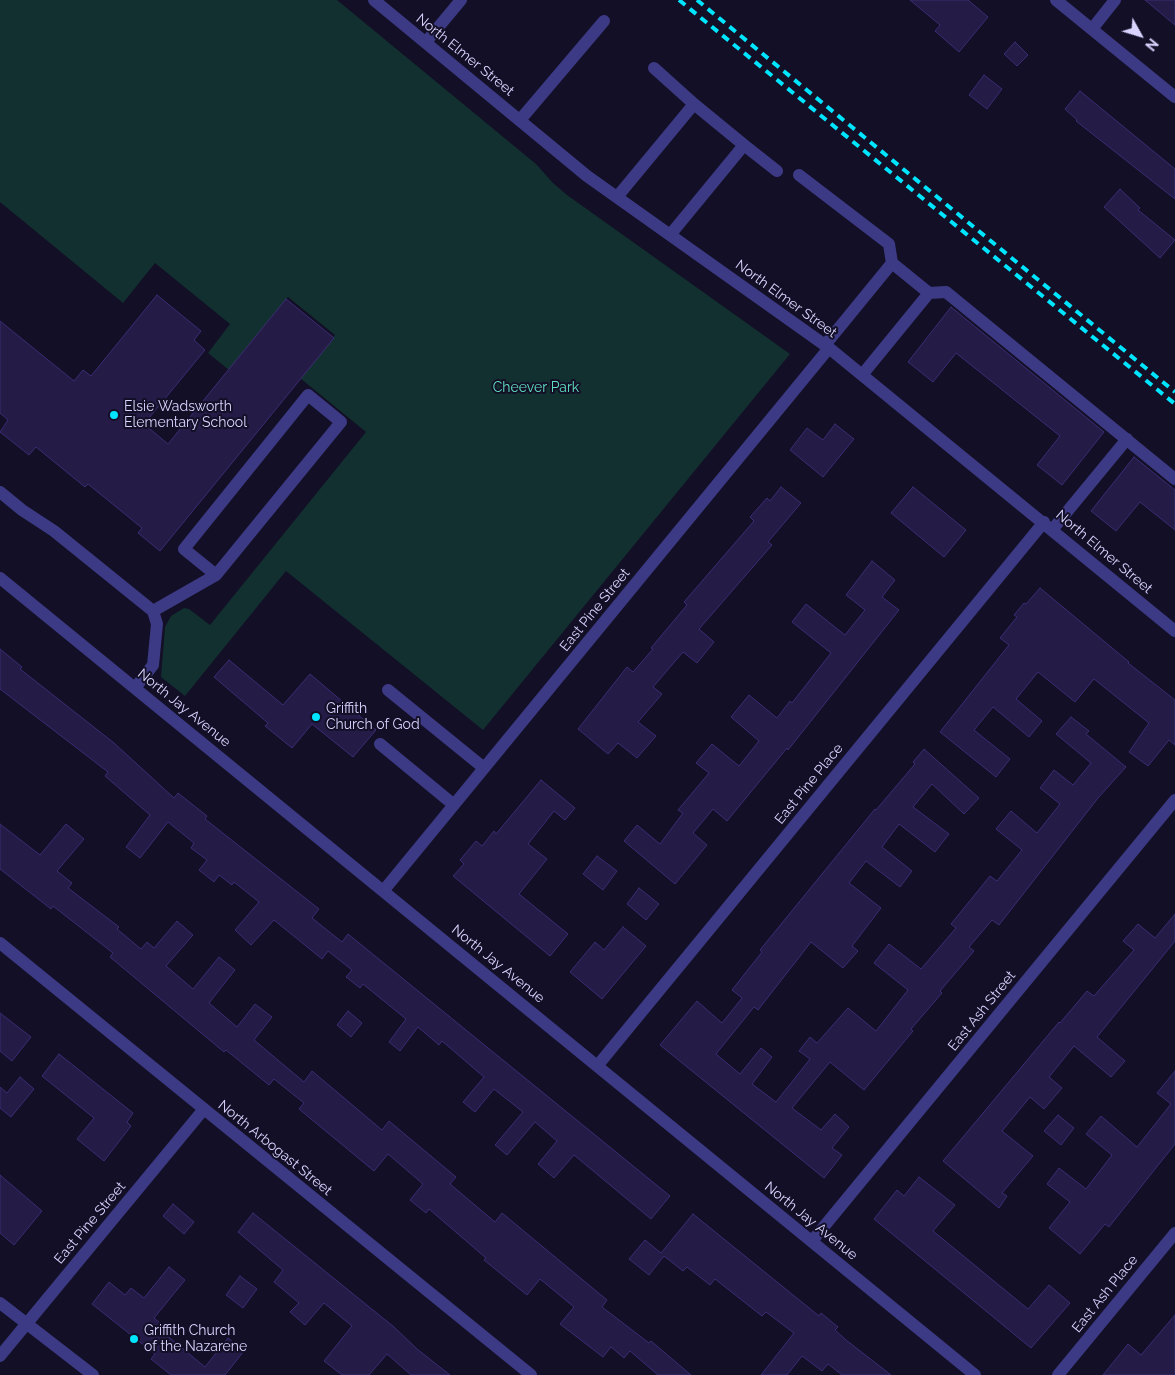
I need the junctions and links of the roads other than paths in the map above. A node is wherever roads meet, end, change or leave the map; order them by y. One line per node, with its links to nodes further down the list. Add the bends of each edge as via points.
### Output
1 (374, 0): 7 (street, North Elmer Street)
2 (461, 0): 7 (street)
3 (1056, 0): 6 (street)
4 (1115, 0): 6 (street)
5 (604, 21): 11 (street)
6 (1092, 29): 9 (street)
7 (426, 42): 11 (street, North Elmer Street)
8 (654, 68): 10 (street)
9 (1175, 97)
10 (694, 104): 12 (street); 15 (street)
11 (520, 120): 15 (street, North Elmer Street)
12 (744, 145): 13 (street); 16 (street)
13 (777, 171)
14 (799, 175): 17 (street, via 889,244)
15 (617, 197): 16 (street, North Elmer Street)
16 (670, 235): 19 (street, North Elmer Street)
17 (892, 263): 18 (street); 19 (street, East Pine Street)
18 (929, 293): 20 (street); 21 (street, via 946,292)
19 (827, 347): 20 (street, North Elmer Street); 32 (street, East Pine Street)
20 (862, 375): 24 (street, North Elmer Street)
21 (1127, 439): 22 (street); 24 (street, East Pine Place)
22 (1175, 479)
23 (0, 492): 27 (street)
24 (1048, 526): 28 (street, North Elmer Street); 37 (street, East Pine Place)
25 (216, 575): 25 (street, via 341,422 308,396 184,549); 27 (street)
26 (0, 578): 29 (street, North Jay Avenue)
27 (153, 611): 29 (street, via 157,624 153,666)
28 (1175, 631)
29 (135, 688): 35 (street, North Jay Avenue)
30 (388, 690): 32 (street)
31 (380, 744): 34 (street)
32 (484, 768): 34 (street, East Pine Street)
33 (1175, 800): 40 (street, East Ash Street)
34 (454, 805): 35 (street, East Pine Street)
35 (384, 890): 37 (street, North Jay Avenue)
36 (0, 943): 38 (street, North Arbogast Street)
37 (598, 1065): 40 (street, North Jay Avenue)
38 (204, 1109): 42 (street, East Pine Street); 45 (street, North Arbogast Street)
39 (1175, 1233): 47 (street, East Ash Place)
40 (812, 1241): 46 (street, North Jay Avenue)
41 (0, 1303): 42 (street)
42 (27, 1323): 43 (street, East Pine Street); 44 (street)
43 (0, 1356)
44 (93, 1375)
45 (531, 1375)
46 (976, 1375)
47 (1058, 1375)

